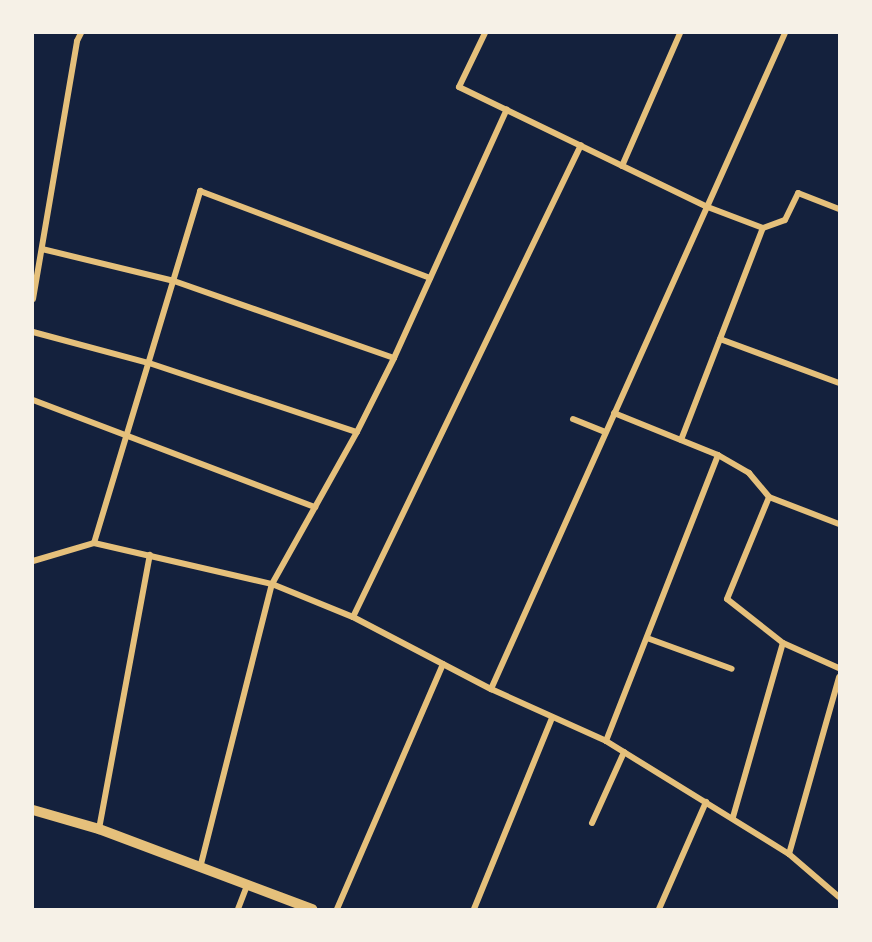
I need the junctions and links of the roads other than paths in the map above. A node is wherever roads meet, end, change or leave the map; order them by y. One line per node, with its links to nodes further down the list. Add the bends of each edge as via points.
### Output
1 (81, 33): 11 (street)
2 (485, 33): 5 (street, via 459,87)
3 (680, 33): 7 (street)
4 (785, 33): 8 (street)
5 (507, 109): 6 (street); 12 (street)
6 (581, 145): 7 (street); 35 (street)
7 (622, 166): 8 (street)
8 (705, 206): 10 (street); 21 (street)
9 (839, 209): 10 (street, via 798,194 785,220)
10 (763, 228): 16 (street)
11 (42, 249): 13 (street); 14 (street)
12 (430, 278): 13 (street, via 200,191); 17 (street)
13 (174, 280): 17 (street); 18 (street)
14 (33, 299)
15 (33, 332): 18 (street)
16 (720, 339): 19 (street); 26 (street)
17 (394, 358): 23 (street)
18 (149, 363): 23 (street); 25 (street)
19 (839, 383)
20 (33, 400): 25 (street)
21 (614, 412): 24 (street); 26 (street)
22 (573, 419): 24 (street)
23 (357, 432): 29 (street)
24 (605, 432): 42 (street)
25 (127, 435): 29 (street); 31 (street)
26 (681, 440): 27 (street)
27 (718, 455): 28 (street, via 749,473); 36 (street)
28 (769, 497): 30 (street); 37 (street, via 728,599)
29 (315, 507): 34 (street)
30 (839, 524)
31 (94, 543): 32 (street); 33 (street)
32 (150, 555): 34 (street); 50 (street)
33 (33, 561)
34 (272, 584): 35 (street); 52 (street)
35 (353, 617): 38 (street)
36 (647, 638): 40 (street); 44 (street)
37 (783, 643): 39 (street); 48 (street)
38 (443, 664): 42 (street); 57 (street)
39 (839, 668)
40 (732, 669)
41 (839, 677): 51 (street)
42 (491, 689): 43 (street)
43 (552, 718): 44 (street); 58 (street)
44 (606, 741): 45 (street)
45 (624, 752): 46 (street); 49 (street)
46 (706, 802): 48 (street); 59 (street)
47 (33, 810): 50 (street)
48 (733, 817): 51 (street)
49 (592, 823)
50 (99, 829): 52 (street)
51 (789, 854): 54 (street)
52 (200, 868): 53 (street)
53 (247, 885): 55 (street); 56 (street)
54 (839, 897)
55 (238, 909)
56 (312, 909)
57 (337, 909)
58 (474, 909)
59 (659, 909)

